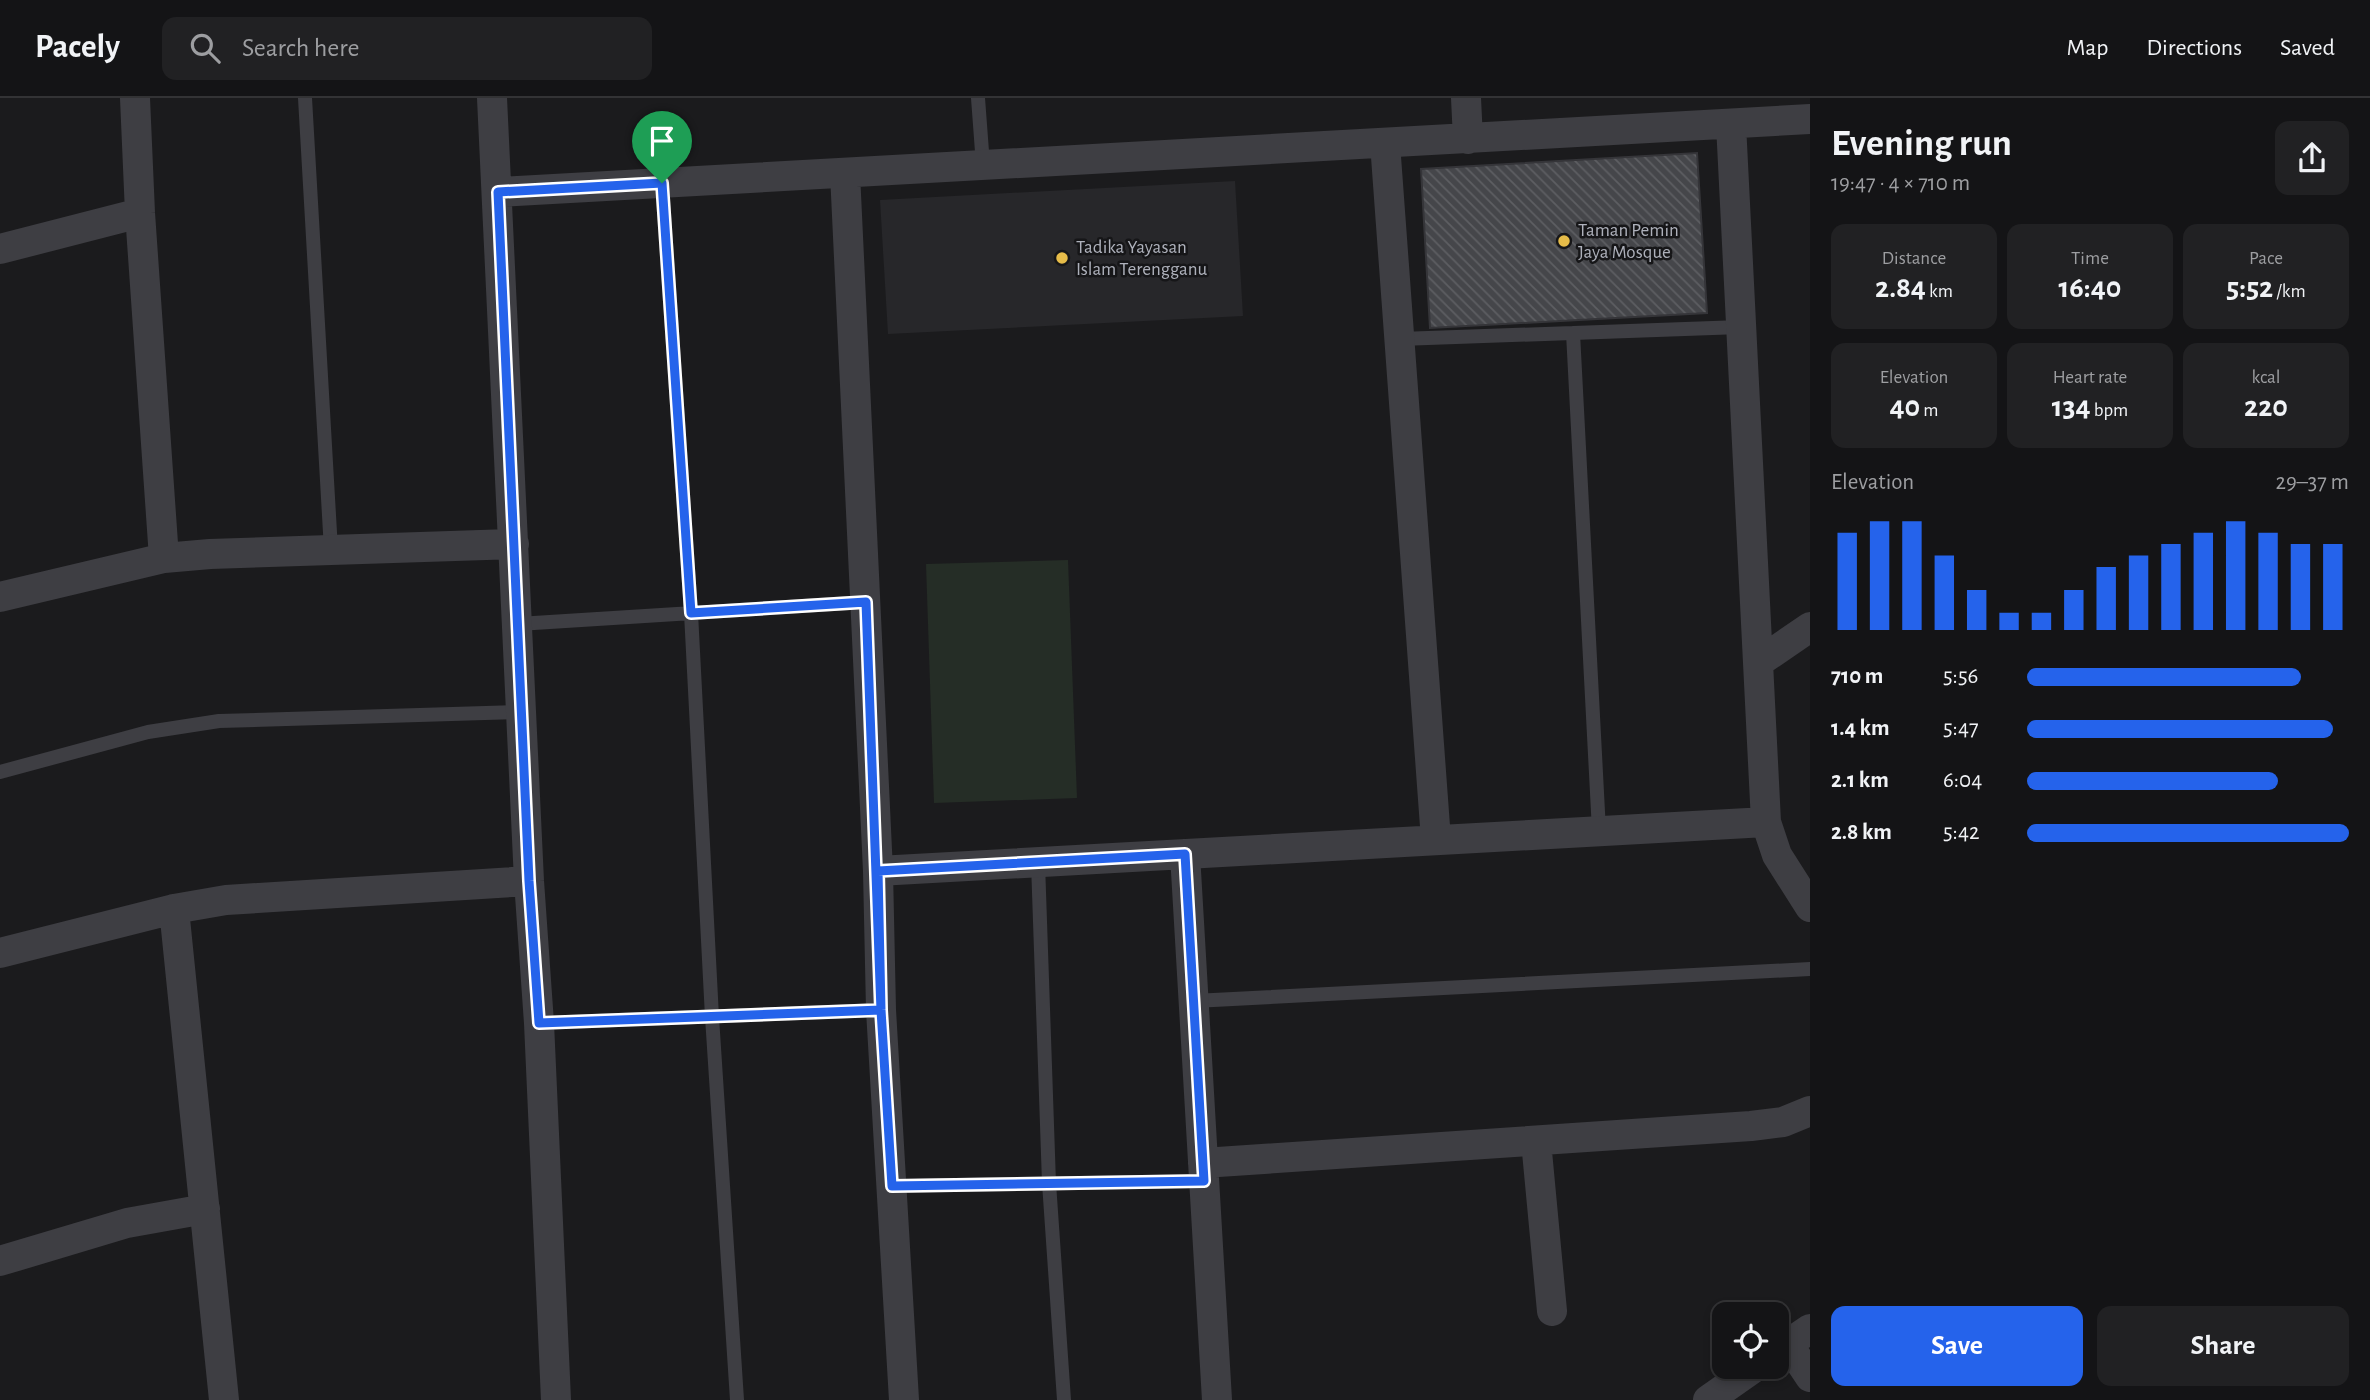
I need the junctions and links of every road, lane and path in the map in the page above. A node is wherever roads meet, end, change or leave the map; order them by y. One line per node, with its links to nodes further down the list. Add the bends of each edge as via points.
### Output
1 (135, 98): 14 (street)
2 (305, 98): 20 (lane)
3 (492, 98): 13 (street)
4 (978, 98): 10 (lane)
5 (1466, 98): 8 (street)
6 (1810, 119): 7 (street)
7 (1731, 124): 8 (street); 16 (street)
8 (1468, 139): 9 (street)
9 (1385, 143): 10 (street); 18 (street)
10 (983, 165): 11 (street)
11 (845, 173): 12 (street); 23 (street)
12 (662, 183): 13 (street); 24 (lane)
13 (498, 192): 19 (street)
14 (140, 213): 15 (street); 21 (street)
15 (0, 249)
16 (1741, 327): 17 (lane); 27 (street)
17 (1573, 333): 18 (lane); 31 (lane)
18 (1400, 339): 32 (street)
19 (514, 544): 20 (street); 25 (street)
20 (331, 550): 21 (street)
21 (164, 558): 22 (street)
22 (0, 597)
23 (866, 602): 24 (lane); 35 (street)
24 (691, 613): 25 (lane); 43 (lane)
25 (518, 624): 28 (street)
26 (1810, 627): 27 (street)
27 (1759, 662): 30 (street)
28 (522, 712): 29 (lane, via 219,721 148,732); 36 (street)
29 (0, 772)
30 (1766, 822): 31 (street); 37 (street, via 1777,855)
31 (1600, 831): 32 (street)
32 (1436, 840): 33 (street)
33 (1185, 854): 34 (street); 41 (street)
34 (1038, 863): 35 (street); 48 (lane)
35 (878, 871): 42 (street)
36 (529, 881): 38 (street, via 226,900); 44 (street)
37 (1810, 907)
38 (174, 909): 39 (street); 50 (street)
39 (0, 953)
40 (1810, 970): 41 (lane)
41 (1194, 1001): 47 (street)
42 (881, 1010): 43 (lane); 49 (street)
43 (712, 1017): 44 (lane); 58 (lane)
44 (539, 1023): 57 (street)
45 (1810, 1111): 46 (street, via 1783,1122 1751,1126)
46 (1536, 1141): 47 (street); 52 (street)
47 (1204, 1172): 48 (lane); 61 (street)
48 (1049, 1183): 49 (lane); 60 (lane)
49 (892, 1186): 59 (street)
50 (205, 1209): 51 (street, via 127,1223); 56 (street)
51 (0, 1261)
52 (1552, 1311)
53 (1791, 1342): 54 (street)
54 (1810, 1377)
55 (1738, 1379): 62 (street)
56 (224, 1400)
57 (556, 1400)
58 (737, 1400)
59 (904, 1400)
60 (1064, 1400)
61 (1217, 1400)
62 (1708, 1400)

